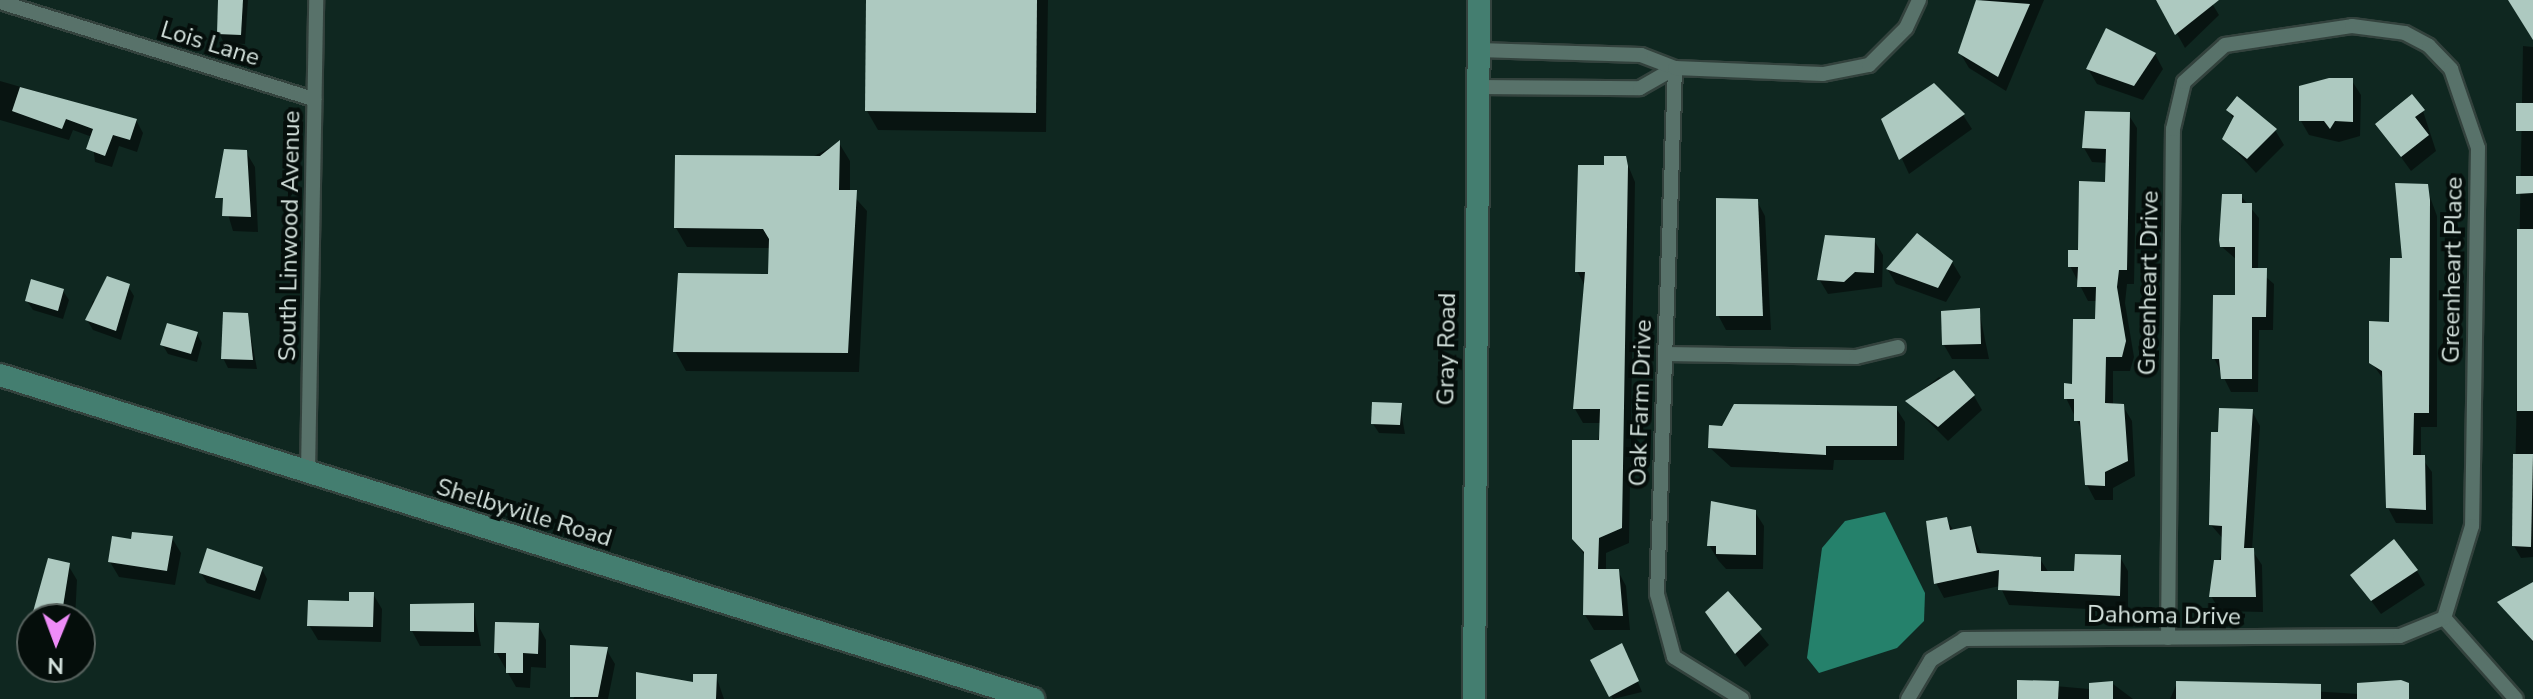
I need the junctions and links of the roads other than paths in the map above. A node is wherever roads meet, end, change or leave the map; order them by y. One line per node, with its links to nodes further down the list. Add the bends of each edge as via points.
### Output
1 (316, 0): 10 (street, South Linwood Avenue)
2 (1479, 0): 7 (main road, Gray Road)
3 (1919, 0): 8 (street, via 1906,28 1869,65 1823,74)
4 (0, 2): 5 (street, Lois Lane)
5 (15, 3): 10 (street, Lois Lane)
6 (2318, 30): 15 (street, Greenheart Place, via 2405,33 2429,46 2451,69 2478,148 2472,526); 16 (street, Greenheart Drive, via 2225,45 2199,62 2181,94 2173,129)
7 (1478, 50): 8 (street, via 1641,55); 9 (main road, Gray Road)
8 (1675, 68): 9 (street, via 1640,88); 12 (street, Oak Farm Drive)
9 (1478, 87): 18 (main road, Gray Road)
10 (314, 99): 14 (street, South Linwood Avenue)
11 (1898, 347): 12 (street, via 1856,357)
12 (1665, 354): 19 (street, Oak Farm Drive, via 1657,594 1674,657)
13 (0, 375): 14 (main road, Shelbyville Road)
14 (308, 472): 17 (main road, Shelbyville Road)
15 (2444, 618): 16 (street, Dahoma Drive, via 2400,636); 21 (street)
16 (2168, 638): 20 (street, Dahoma Drive, via 1964,639 1931,660)
17 (1033, 699)
18 (1474, 699)
19 (1742, 699)
20 (1908, 699)
21 (2516, 699)

